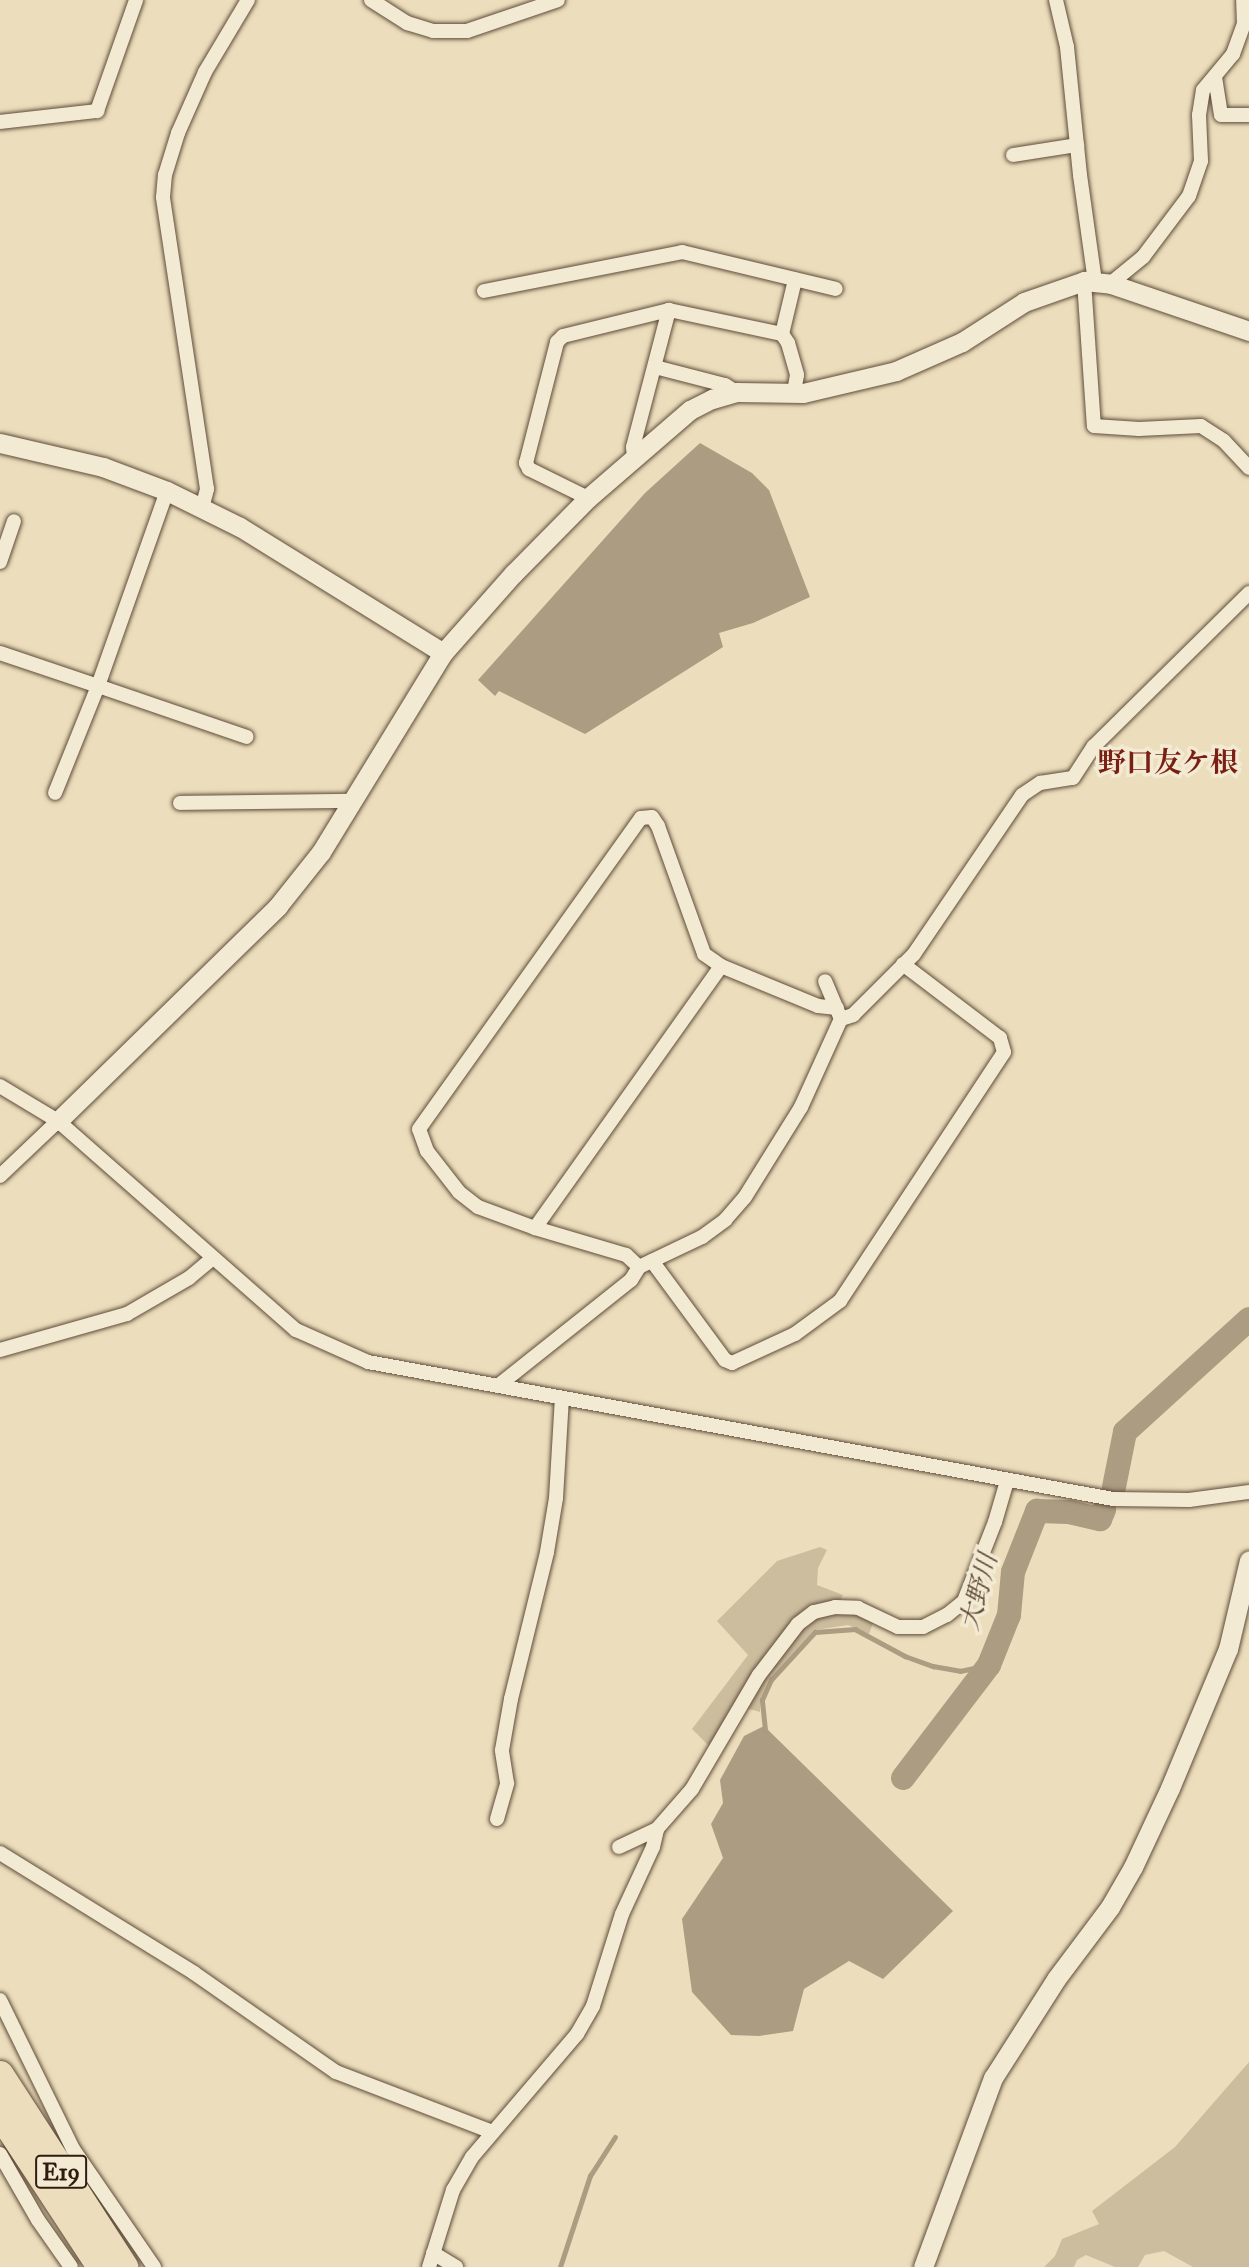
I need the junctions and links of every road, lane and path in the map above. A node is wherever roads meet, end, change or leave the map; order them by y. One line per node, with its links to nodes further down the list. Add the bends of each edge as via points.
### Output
1 (136, 0): 9 (street, via 97,111)
2 (248, 0): 27 (street, via 205,72 178,133 163,197 207,489)
3 (371, 0): 4 (street, via 407,23 433,31 467,31)
4 (558, 0)
5 (1056, 0): 10 (street, via 1067,47)
6 (1243, 0): 7 (street, via 1244,24 1233,54)
7 (1215, 77): 8 (street, via 1221,115); 13 (street, via 1203,90 1201,161 1189,196 1143,257)
8 (1249, 115)
9 (0, 122)
10 (1077, 145): 11 (street); 13 (street)
11 (1013, 155)
12 (795, 280): 14 (street); 15 (street, via 681,252); 18 (street)
13 (1096, 282): 17 (street); 21 (street, via 1024,302 962,342 896,371); 24 (street, via 1094,426 1201,426 1224,441)
14 (836, 289)
15 (484, 291)
16 (669, 310): 18 (street); 19 (street); 26 (street, via 563,336 557,342 526,463 529,470)
17 (1249, 331)
18 (782, 334): 21 (street, via 797,375)
19 (655, 367): 20 (street); 23 (street)
20 (736, 392): 21 (street); 23 (street, via 690,410)
21 (794, 392)
22 (0, 443): 25 (street, via 103,467)
23 (634, 458): 26 (street)
24 (1249, 468)
25 (167, 491): 27 (street); 33 (street)
26 (588, 498): 32 (street)
27 (202, 508): 32 (street)
28 (14, 521): 29 (street)
29 (0, 562)
30 (1249, 593): 38 (street, via 1094,746 1073,778 1040,783 1021,795)
31 (0, 653): 33 (street)
32 (443, 653): 36 (street)
33 (98, 686): 34 (street); 35 (street)
34 (247, 737)
35 (55, 793)
36 (350, 801): 37 (street); 43 (street, via 321,852 278,906)
37 (180, 803)
38 (903, 964): 41 (street, via 853,1015); 47 (street, via 1000,1038 1004,1052 841,1301 795,1334 732,1363)
39 (721, 966): 41 (street); 45 (street); 45 (street, via 704,954 658,825 652,817 641,818 419,1129 427,1151 459,1192 478,1207)
40 (825, 981): 41 (street)
41 (839, 1014): 47 (street, via 801,1107 745,1197 702,1237)
42 (0, 1086): 43 (street)
43 (58, 1121): 44 (street); 46 (street)
44 (0, 1176)
45 (535, 1228): 47 (street)
46 (213, 1258): 48 (street, via 189,1278 127,1314); 49 (street, via 274,1313 318,1342 404,1371)
47 (645, 1264): 49 (street)
48 (0, 1350)
49 (499, 1385): 50 (street)
50 (562, 1398): 51 (street); 54 (street, via 554,1511 511,1699 502,1750 507,1783)
51 (1007, 1481): 52 (street, via 1128,1501 1189,1500); 55 (street, via 964,1601 923,1626 898,1627 858,1608 814,1612 798,1624 759,1675 692,1789)
52 (1249, 1492)
53 (1249, 1560): 69 (street, via 1224,1660 1133,1867 993,2078)
54 (497, 1819)
55 (657, 1829): 56 (street); 61 (street, via 622,1914 593,2006 559,2057)
56 (619, 1847)
57 (0, 1853): 61 (street, via 194,1973 336,2072)
58 (0, 2000): 67 (street, via 73,2148)
59 (0, 2075): 66 (highway, E19)
60 (0, 2113): 65 (highway, E19)
61 (492, 2132): 63 (street, via 453,2190)
62 (0, 2154): 64 (street)
63 (431, 2260): 68 (street)
64 (71, 2267)
65 (101, 2267)
66 (124, 2267)
67 (154, 2267)
68 (456, 2267)
69 (923, 2267)

